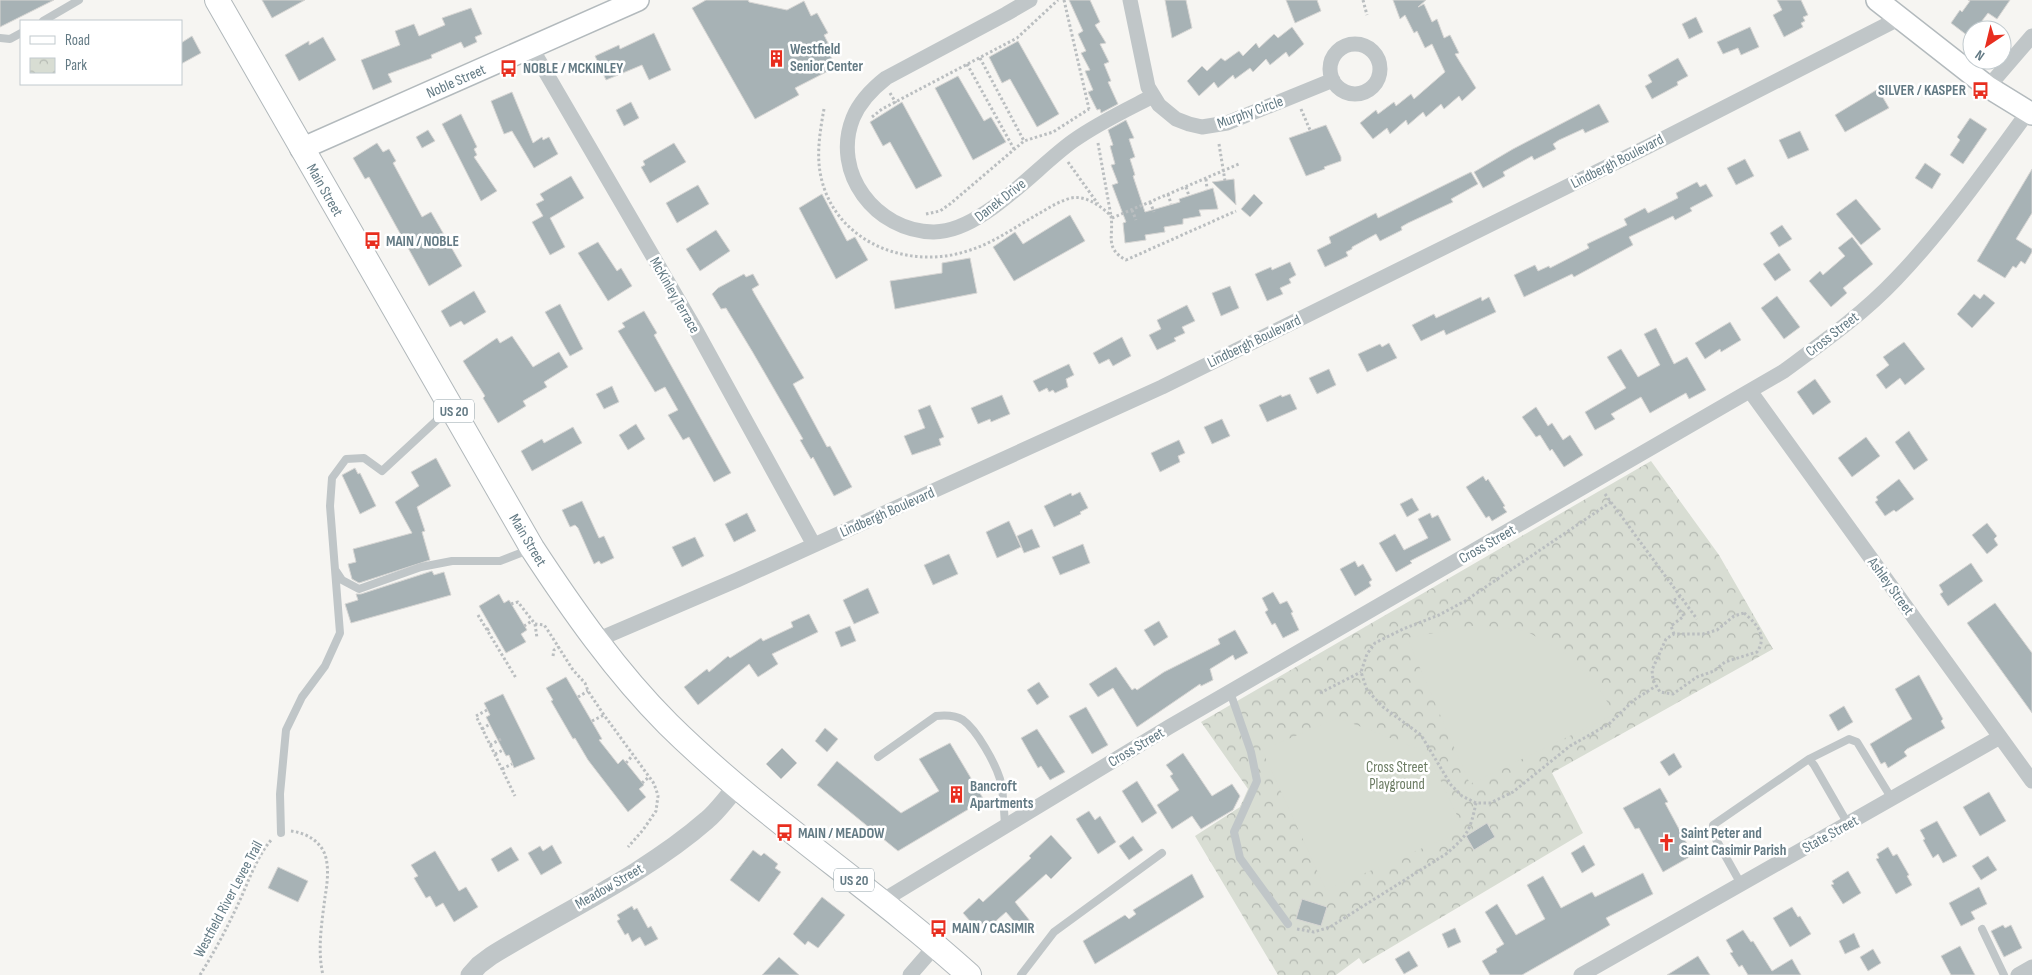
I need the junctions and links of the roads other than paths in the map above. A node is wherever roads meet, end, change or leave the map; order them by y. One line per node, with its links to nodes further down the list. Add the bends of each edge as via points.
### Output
1 (78, 0): 8 (lane)
2 (217, 0): 17 (main road, Main Street / US 20)
3 (638, 0): 12 (main road, Noble Street)
4 (1030, 0): 15 (street, Danek Drive, via 886,78 859,107 849,133 849,160 857,186 873,208 895,224 921,232 955,229 974,221 1062,149 1096,126)
5 (1130, 0): 15 (street, Murphy Circle, via 1148,87)
6 (1878, 0): 7 (main road)
7 (1900, 18): 14 (main road); 20 (street, Lindbergh Boulevard, via 1162,387)
8 (44, 20)
9 (20, 34): 11 (lane, via 10,39)
10 (2032, 36): 14 (street)
11 (0, 38)
12 (531, 47): 17 (main road, Noble Street); 20 (street, McKinley Terrace, via 697,332)
13 (1333, 80): 15 (street, Murphy Circle, via 1215,126 1202,127 1176,119)
14 (1988, 87): 16 (main road)
15 (1153, 96)
16 (2030, 113): 18 (street, Cross Street, via 1896,280 1814,348)
17 (301, 149): 19 (main road, Main Street / US 20)
18 (1750, 392): 24 (street, Cross Street); 25 (street, Ashley Street)
19 (451, 407): 21 (main road, Main Street / US 20); 22 (lane, via 382,471 364,458 346,459 332,478 330,506)
20 (814, 545): 23 (street, Lindbergh Boulevard)
21 (532, 548): 22 (lane, via 500,561 452,561 421,567 359,588 342,580); 23 (main road, Main Street / US 20)
22 (336, 571): 33 (lane, via 340,633 325,666 302,697 286,730 280,794)
23 (597, 640): 29 (main road, Main Street / US 20, via 662,717)
24 (1230, 692): 32 (street, Cross Street); 37 (lane, via 1251,752 1257,781 1234,832 1240,858)
25 (2000, 737): 28 (street, Ashley Street); 30 (street, State Street)
26 (878, 758): 32 (lane, via 936,716 962,719 973,730 996,768 1002,790)
27 (1809, 759): 30 (lane, via 1849,739 1857,742); 31 (lane); 35 (lane, via 1713,825 1713,834)
28 (2032, 781)
29 (738, 786): 36 (main road, Main Street / US 20); 41 (street, Meadow Street, via 708,819 673,846 496,953)
30 (1892, 799): 31 (street, State Street)
31 (1848, 824): 35 (street, State Street)
32 (1005, 826): 36 (street, Cross Street)
33 (281, 833)
34 (1162, 853): 44 (lane, via 1054,932)
35 (1741, 884): 45 (street, State Street)
36 (882, 901): 39 (main road, Main Street / US 20)
37 (1288, 924)
38 (1982, 930): 46 (lane)
39 (936, 945): 42 (street); 43 (main road, Main Street / US 20)
40 (2032, 968): 47 (street)
41 (470, 975)
42 (910, 975)
43 (969, 975)
44 (1021, 975)
45 (1581, 975)
46 (2004, 975)
47 (2018, 975)

